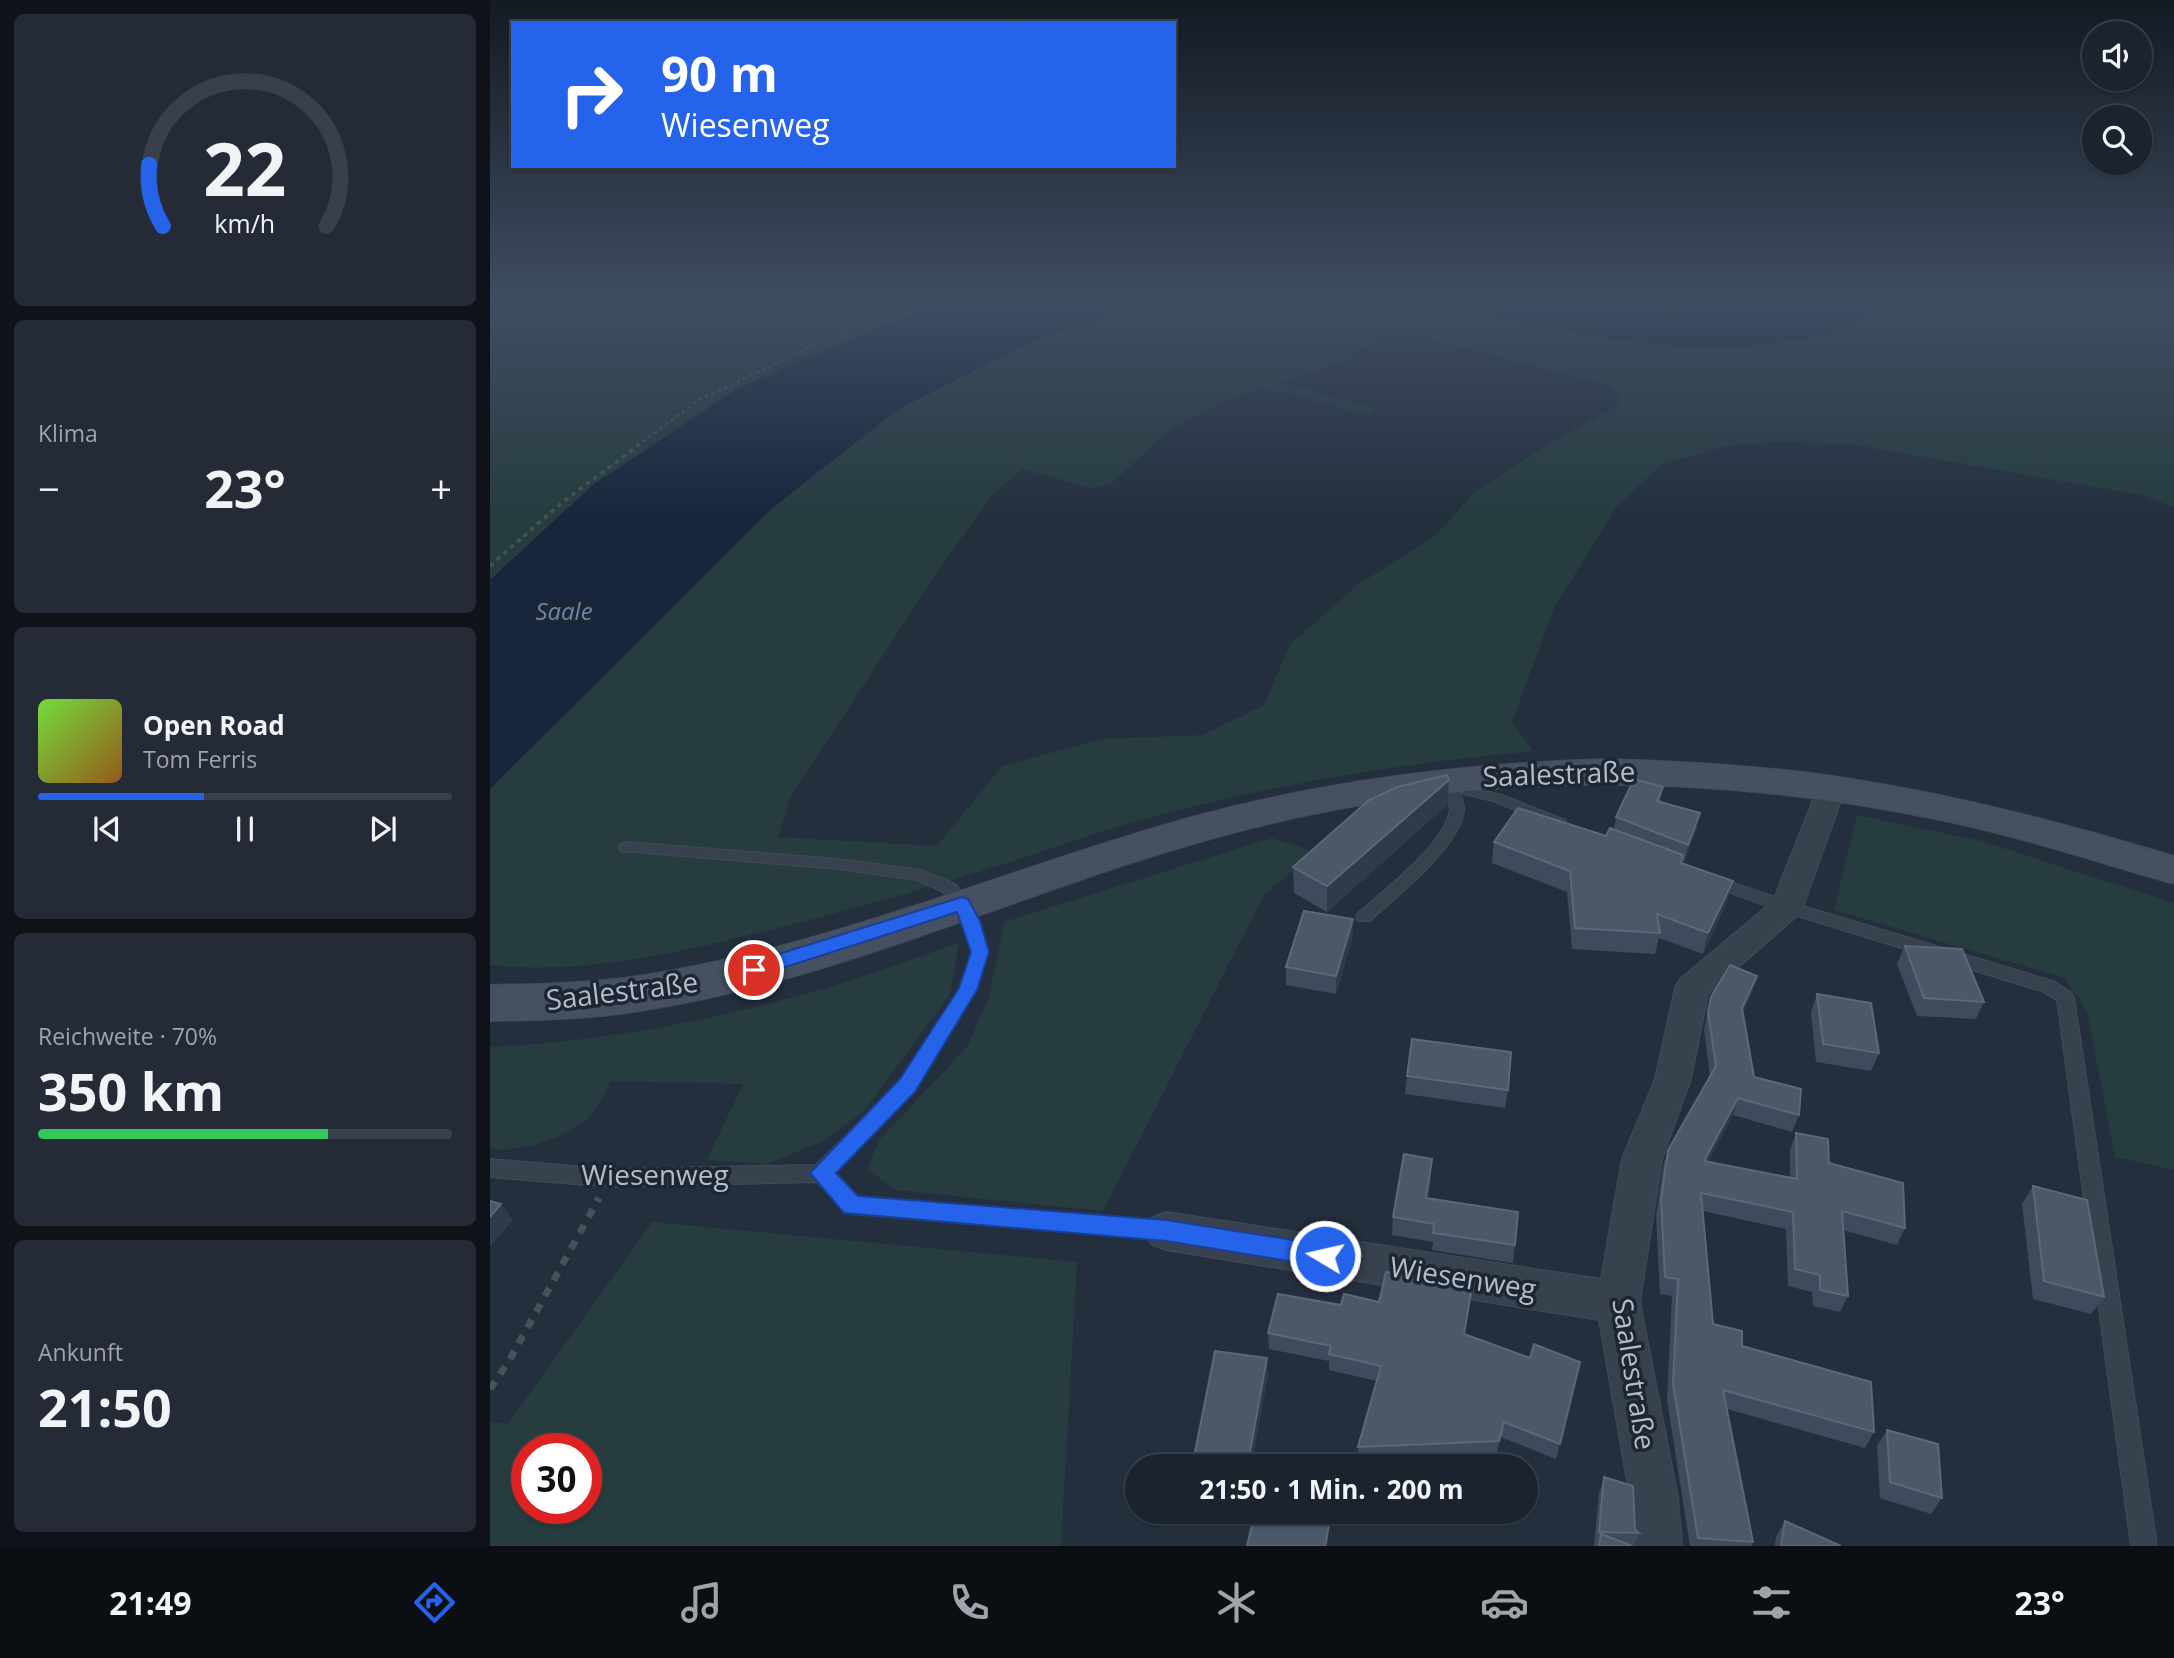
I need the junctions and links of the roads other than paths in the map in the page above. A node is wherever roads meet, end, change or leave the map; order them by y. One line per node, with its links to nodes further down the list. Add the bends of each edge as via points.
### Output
1 (1460, 785): 2 (street, Saalestraße, via 1542,771 1682,772); 3 (lane); 7 (street, Saalestraße, via 1372,789 1276,808); 9 (lane, via 1452,825 1434,850)
2 (1832, 788): 5 (street, via 2042,831); 8 (street, Saalestraße)
3 (1570, 827)
4 (626, 846): 7 (lane, via 921,875 949,888)
5 (2174, 870)
6 (1695, 874): 8 (lane)
7 (962, 904): 10 (street, Saalestraße, via 754,970 667,989 572,1001); 12 (lane, via 980,952 968,990 908,1086)
8 (1787, 907): 14 (street, Saalestraße, via 1692,988 1673,1079 1642,1159); 16 (lane, via 2047,986 2065,997)
9 (1364, 917)
10 (490, 1003)
11 (490, 1168): 12 (lane, Wiesenweg, via 611,1178)
12 (821, 1173): 13 (lane, Wiesenweg, via 852,1205)
13 (1166, 1231): 14 (street, Wiesenweg)
14 (1618, 1302): 15 (street, Saalestraße, via 1654,1498)
15 (1657, 1546)
16 (2144, 1546)

